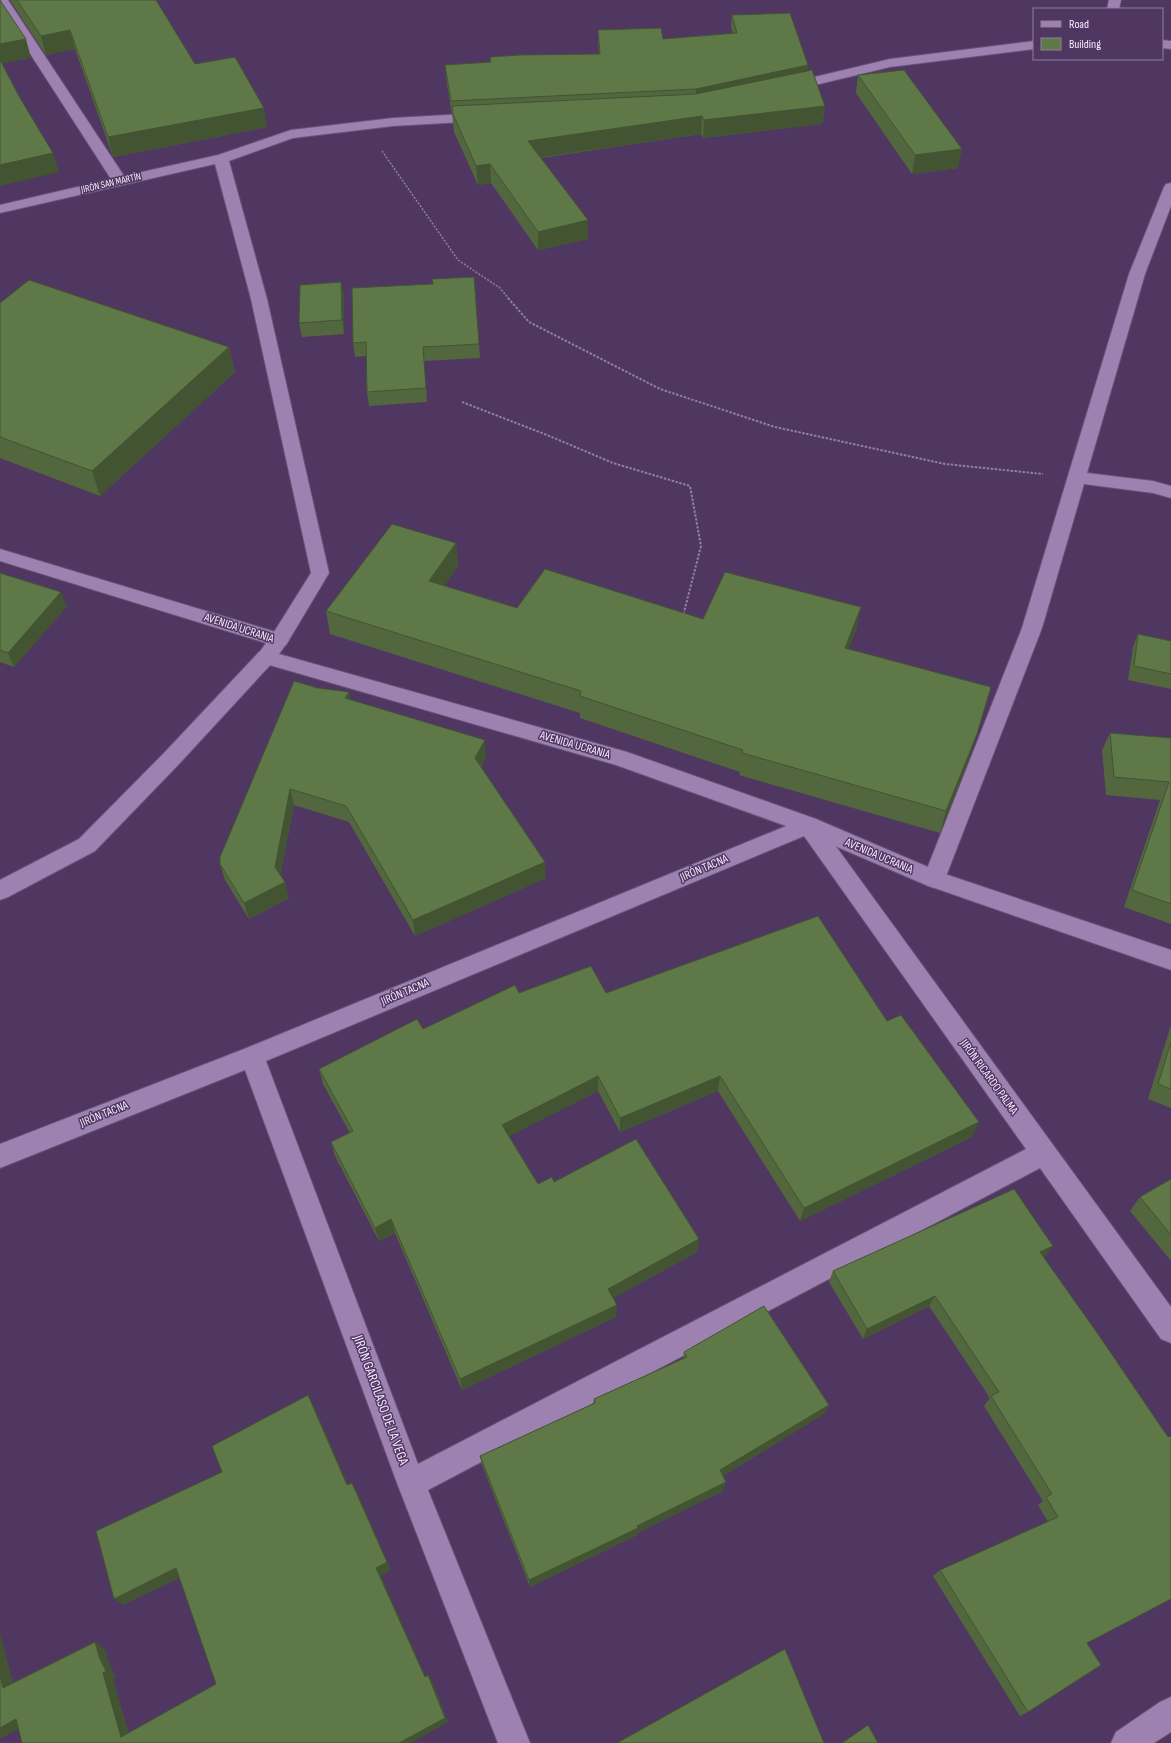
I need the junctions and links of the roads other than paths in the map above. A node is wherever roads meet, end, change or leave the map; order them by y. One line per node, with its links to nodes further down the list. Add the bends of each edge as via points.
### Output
1 (2, 0): 6 (street)
2 (1033, 45): 3 (street, via 890,63)
3 (770, 91)
4 (497, 117): 5 (street, JIRÓN SAN MARTÍN, via 393,122 291,134)
5 (221, 159): 6 (street, JIRÓN SAN MARTÍN); 12 (street, via 259,299 320,573)
6 (120, 181): 8 (street, JIRÓN SAN MARTÍN)
7 (1171, 187): 9 (street, via 1137,274)
8 (0, 209)
9 (1077, 477): 10 (street, via 1153,487); 15 (street, via 1032,628)
10 (1171, 492)
11 (0, 555): 12 (street, AVENIDA UCRANIA)
12 (279, 640): 13 (street, AVENIDA UCRANIA)
13 (266, 657): 14 (street, AVENIDA UCRANIA, via 620,758); 16 (street, via 87,845)
14 (808, 825): 15 (street, AVENIDA UCRANIA); 18 (street, JIRÓN TACNA); 19 (street, JIRÓN RICARDO PALMA)
15 (934, 879): 17 (street, AVENIDA UCRANIA)
16 (0, 891)
17 (1171, 960)
18 (252, 1056): 20 (street, JIRÓN TACNA); 22 (street, JIRÓN GARCILASO DE LA VEGA)
19 (1044, 1153): 21 (street, JIRÓN RICARDO PALMA); 22 (street)
20 (0, 1156)
21 (1171, 1330)
22 (411, 1483): 24 (street, JIRÓN GARCILASO DE LA VEGA)
23 (1171, 1713): 25 (street)
24 (514, 1743)
25 (1127, 1743)

